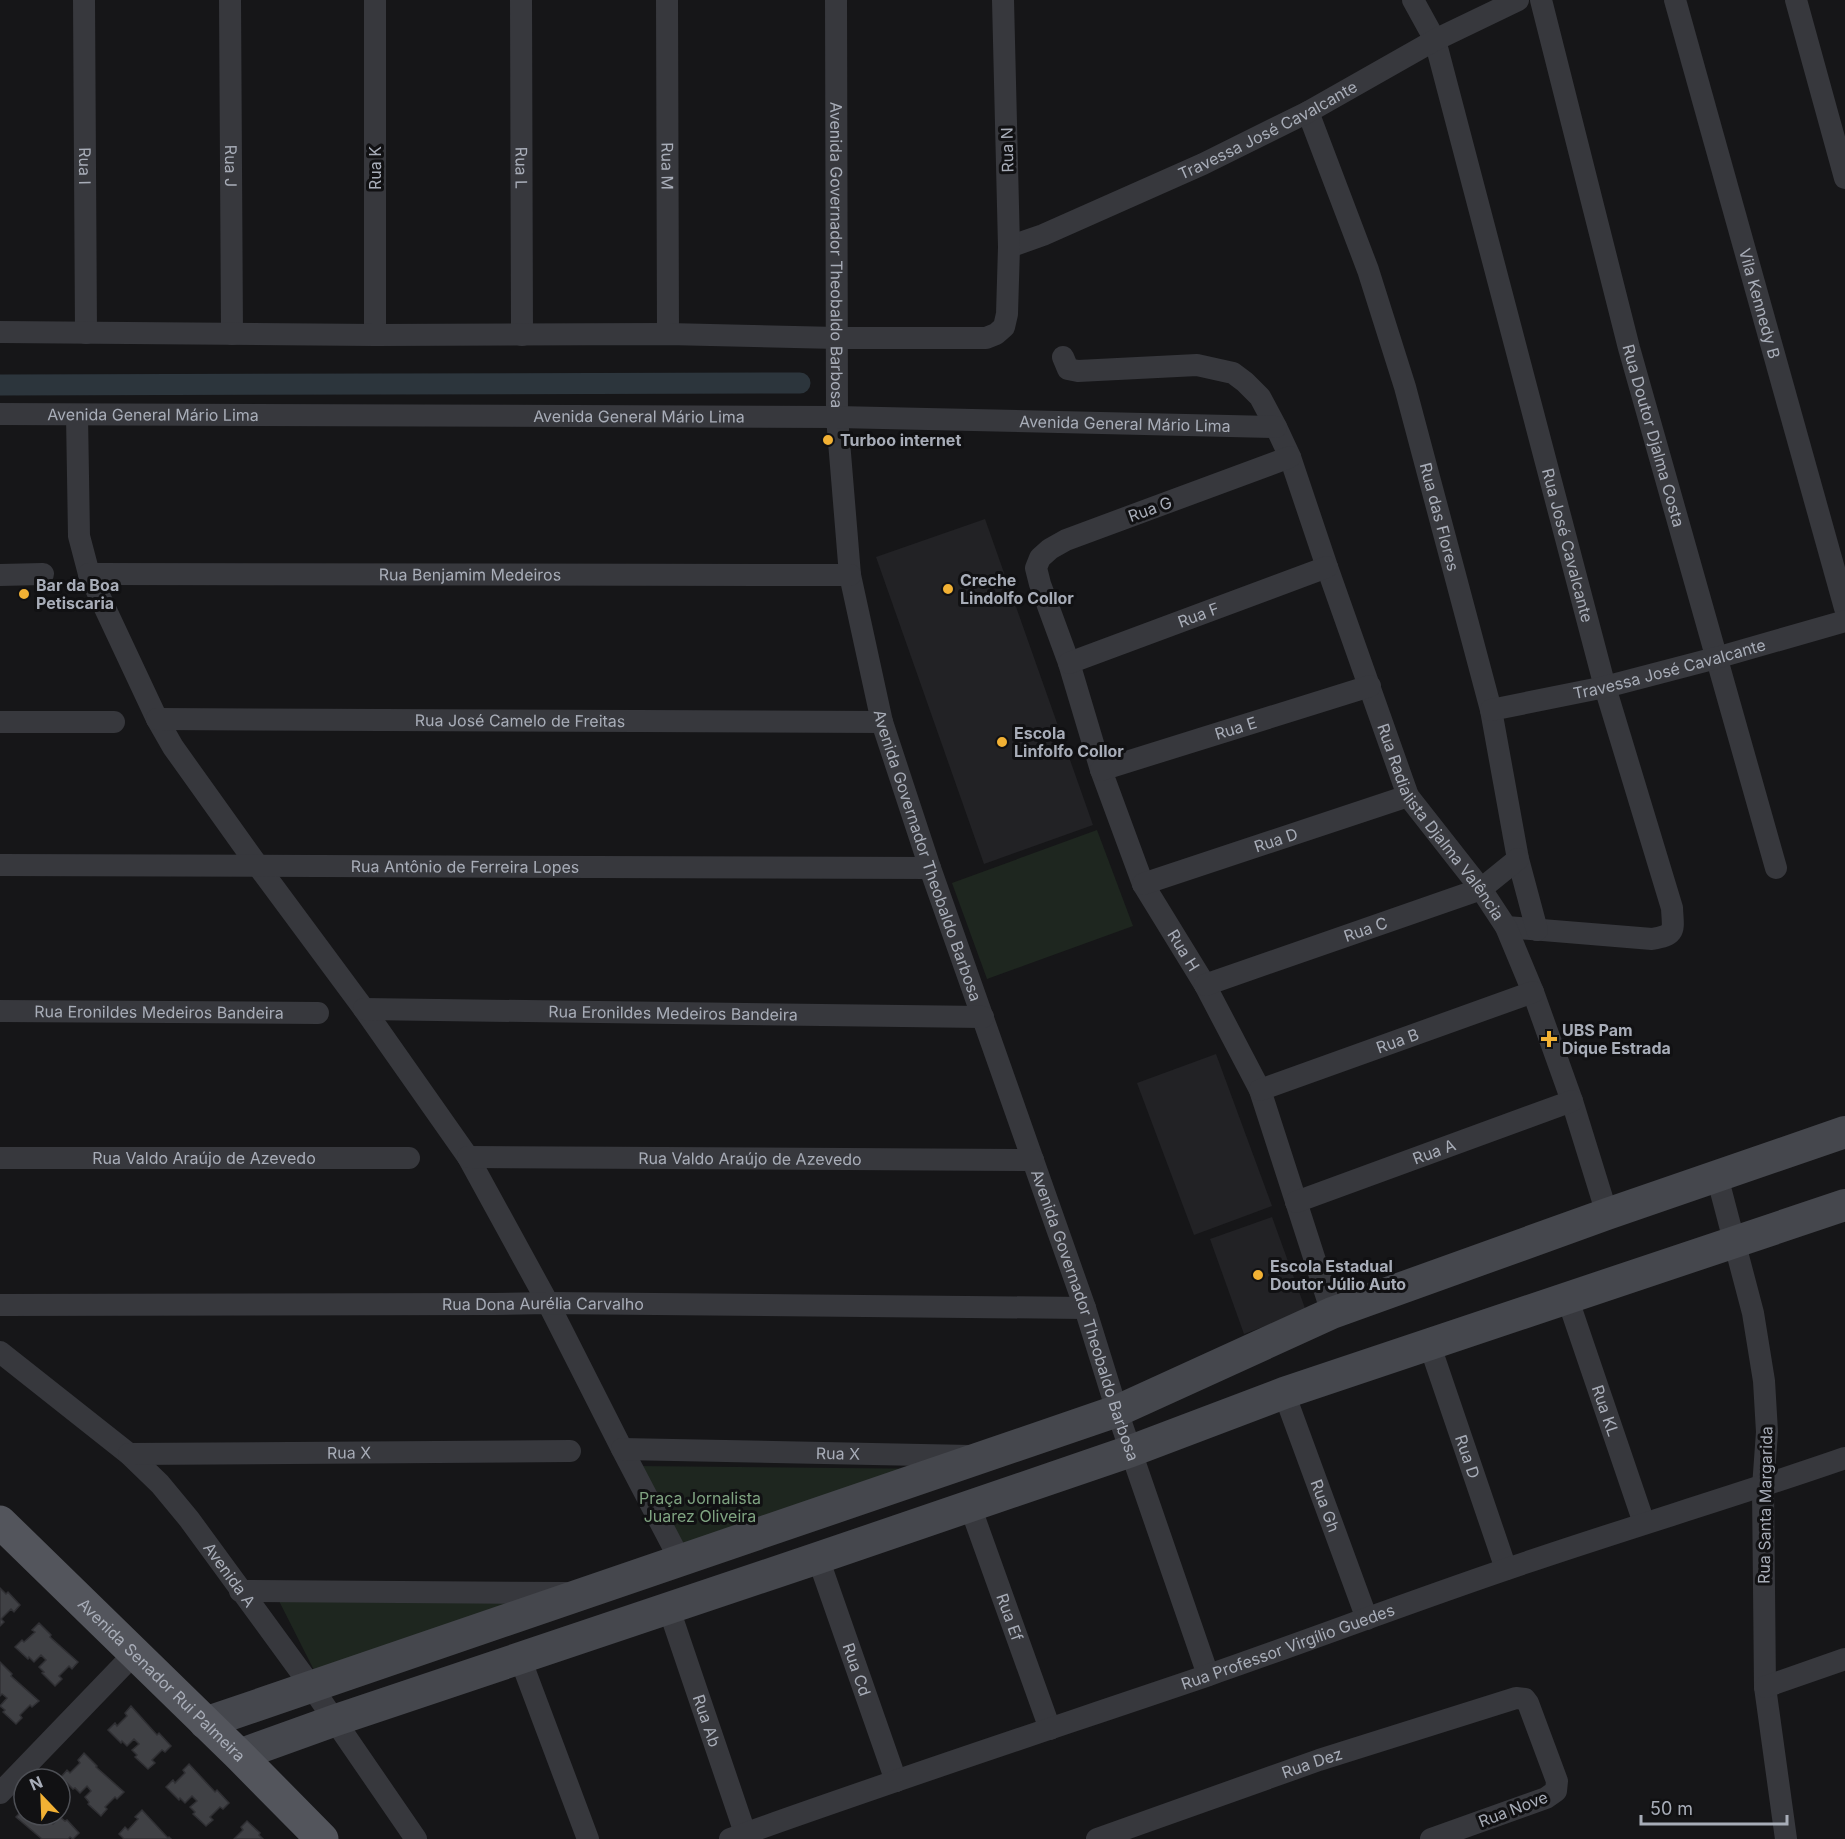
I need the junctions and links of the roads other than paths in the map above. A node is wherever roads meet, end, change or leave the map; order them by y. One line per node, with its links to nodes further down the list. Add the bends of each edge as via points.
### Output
1 (84, 0): 18 (street, Rua I)
2 (230, 0): 19 (street, Rua J)
3 (375, 0): 21 (street, Rua K)
4 (521, 0): 22 (street, Rua L)
5 (667, 0): 20 (street, Rua M)
6 (836, 0): 23 (street, Avenida Governador Theobaldo Barbosa)
7 (1003, 0): 16 (street, Rua N)
8 (1413, 0): 13 (street, Rua José Cavalcante)
9 (1518, 0): 13 (street, Travessa José Cavalcante)
10 (1541, 0): 38 (street, Rua Doutor Djalma Costa, via 1629,348)
11 (1675, 0): 36 (street, Vila Kennedy B)
12 (1796, 0): 15 (street)
13 (1436, 40): 14 (street, Travessa José Cavalcante); 41 (street, Rua José Cavalcante)
14 (1308, 112): 16 (street, Travessa José Cavalcante, via 1203,164); 42 (street, Rua das Flores, via 1368,270 1405,387)
15 (1845, 178)
16 (1009, 247): 23 (street, Rua N, via 1007,314 1004,327 996,334 986,338)
17 (0, 332): 18 (street)
18 (86, 333): 19 (street)
19 (232, 334): 21 (street)
20 (668, 334): 22 (street); 23 (street)
21 (375, 335): 22 (street)
22 (522, 335)
23 (837, 338): 25 (street, Avenida Governador Theobaldo Barbosa)
24 (1063, 357): 28 (street, Rua Radialista Djalma Valência, via 1072,370 1197,365 1233,373 1260,397)
25 (837, 413): 27 (street, Avenida General Mário Lima); 28 (street, Avenida General Mário Lima); 34 (street, Avenida Governador Theobaldo Barbosa)
26 (0, 414): 27 (street, Avenida General Mário Lima)
27 (76, 415): 33 (street, via 79,536)
28 (1276, 427): 29 (street, Rua Radialista Djalma Valência)
29 (1290, 457): 30 (street, Rua Radialista Djalma Valência); 35 (street, Rua G, via 1066,540 1040,558 1036,568)
30 (1327, 567): 39 (street, Rua F); 40 (street, Rua Radialista Djalma Valência)
31 (0, 574): 32 (street)
32 (43, 574)
33 (88, 574): 34 (street, Rua Benjamim Medeiros); 43 (street)
34 (850, 575): 46 (street, Avenida Governador Theobaldo Barbosa)
35 (1040, 584): 39 (street, Rua H)
36 (1845, 608)
37 (1845, 621): 38 (street, Travessa José Cavalcante)
38 (1716, 658): 41 (street, Travessa José Cavalcante); 53 (street, Rua Doutor Djalma Costa)
39 (1069, 663): 47 (street, Rua H)
40 (1370, 686): 47 (street, Rua E); 48 (street, Rua Radialista Djalma Valência)
41 (1605, 687): 42 (street, Travessa José Cavalcante); 57 (street, Rua José Cavalcante, via 1672,908 1673,927 1666,937 1652,939)
42 (1491, 710): 49 (street, Rua das Flores)
43 (157, 718): 46 (street, Rua José Camelo de Freitas); 51 (street, via 173,747)
44 (0, 722): 45 (street)
45 (114, 722)
46 (882, 722): 52 (street, Avenida Governador Theobaldo Barbosa)
47 (1101, 770): 54 (street, Rua H)
48 (1408, 796): 54 (street, Rua D); 55 (street, Rua Radialista Djalma Valência)
49 (1518, 859): 55 (street, Rua C); 57 (street, Rua das Flores)
50 (0, 866): 51 (street, Rua Antônio de Ferreira Lopes)
51 (258, 866): 52 (street, Rua Antônio de Ferreira Lopes); 60 (street)
52 (930, 868): 63 (street, Avenida Governador Theobaldo Barbosa)
53 (1776, 868)
54 (1143, 884): 58 (street, Rua H)
55 (1481, 889): 56 (street, Rua Radialista Djalma Valência); 58 (street, Rua C)
56 (1506, 927): 57 (street, Rua José Cavalcante); 59 (street, Rua Radialista Djalma Valência)
57 (1537, 930)
58 (1205, 985): 64 (street, Rua H)
59 (1533, 992): 64 (street, Rua B); 65 (street, Rua Radialista Djalma Valência)
60 (364, 1010): 63 (street, Rua Eronildes Medeiros Bandeira); 67 (street)
61 (0, 1011): 62 (street, Rua Eronildes Medeiros Bandeira)
62 (318, 1013)
63 (983, 1017): 70 (street, Avenida Governador Theobaldo Barbosa)
64 (1260, 1090): 72 (street, Rua H)
65 (1572, 1101): 72 (street, Rua A); 74 (street, Rua Radialista Djalma Valência)
66 (1845, 1132): 71 (street)
67 (468, 1157): 70 (street, Rua Valdo Araújo de Azevedo); 77 (street)
68 (0, 1158): 69 (street, Rua Valdo Araújo de Azevedo)
69 (409, 1158)
70 (1033, 1160): 79 (street, Avenida Governador Theobaldo Barbosa)
71 (1718, 1176): 74 (street); 75 (street, Rua Santa Margarida)
72 (1296, 1202): 80 (street, Rua H)
73 (1845, 1205): 75 (street)
74 (1608, 1214): 80 (street)
75 (1735, 1241): 76 (street); 91 (street, Rua Santa Margarida, via 1753,1313 1764,1381 1767,1432)
76 (1567, 1297): 81 (street); 94 (street, Rua KL)
77 (548, 1303): 78 (street, Rua Dona Aurélia Carvalho); 79 (street, Rua Dona Aurélia Carvalho); 85 (street)
78 (0, 1305)
79 (1085, 1308): 84 (street, Avenida Governador Theobaldo Barbosa)
80 (1332, 1313): 84 (street)
81 (1429, 1343): 83 (street); 97 (street, Rua D)
82 (0, 1352): 88 (street, Avenida A)
83 (1284, 1393): 87 (street); 101 (street, Rua Gh)
84 (1117, 1411): 87 (street, Avenida Governador Theobaldo Barbosa); 89 (street)
85 (622, 1449): 89 (street, Rua X); 96 (street)
86 (570, 1451): 88 (street, Rua X)
87 (1131, 1451): 92 (street); 105 (street, Avenida Governador Theobaldo Barbosa)
88 (129, 1454): 98 (street, Avenida A, via 189,1519)
89 (983, 1456): 96 (street)
90 (1845, 1458): 91 (street, Rua Professor Virgílio Guedes)
91 (1763, 1487): 94 (street, Rua Professor Virgílio Guedes); 107 (street, Rua Santa Margarida)
92 (970, 1506): 95 (street); 111 (street, Rua Ef)
93 (0, 1522): 102 (main road, Avenida Senador Rui Palmeira)
94 (1644, 1523): 97 (street, Rua Professor Virgílio Guedes)
95 (818, 1558): 100 (street); 113 (street, Rua Cd)
96 (680, 1560): 99 (street)
97 (1506, 1569): 101 (street, Rua Professor Virgílio Guedes)
98 (240, 1591): 99 (street); 106 (street, Avenida A)
99 (584, 1593): 106 (street)
100 (669, 1609): 103 (street); 115 (street, Rua Ab)
101 (1367, 1619): 105 (street, Rua Professor Virgílio Guedes)
102 (134, 1653): 110 (main road, Avenida Senador Rui Palmeira); 114 (street)
103 (520, 1658): 109 (street); 118 (street)
104 (1845, 1659): 107 (street)
105 (1208, 1675): 111 (street, Rua Professor Virgílio Guedes)
106 (312, 1686): 109 (street, Avenida A); 110 (street)
107 (1765, 1687): 121 (street, Rua Santa Margarida)
108 (1528, 1703): 119 (street, Rua Dez, via 1516,1698 1363,1746); 120 (street, Rua Nove, via 1557,1781 1556,1791)
109 (336, 1720): 112 (street); 117 (street, Avenida A)
110 (205, 1723): 112 (main road, Avenida Senador Rui Palmeira)
111 (1050, 1729): 113 (street, Rua Professor Virgílio Guedes)
112 (239, 1755): 116 (main road, Avenida Senador Rui Palmeira)
113 (896, 1781): 115 (street, Rua Professor Virgílio Guedes)
114 (0, 1793)
115 (738, 1836)
116 (322, 1839)
117 (416, 1839)
118 (588, 1839)
119 (1097, 1839)
120 (1431, 1839)
121 (1785, 1839)

